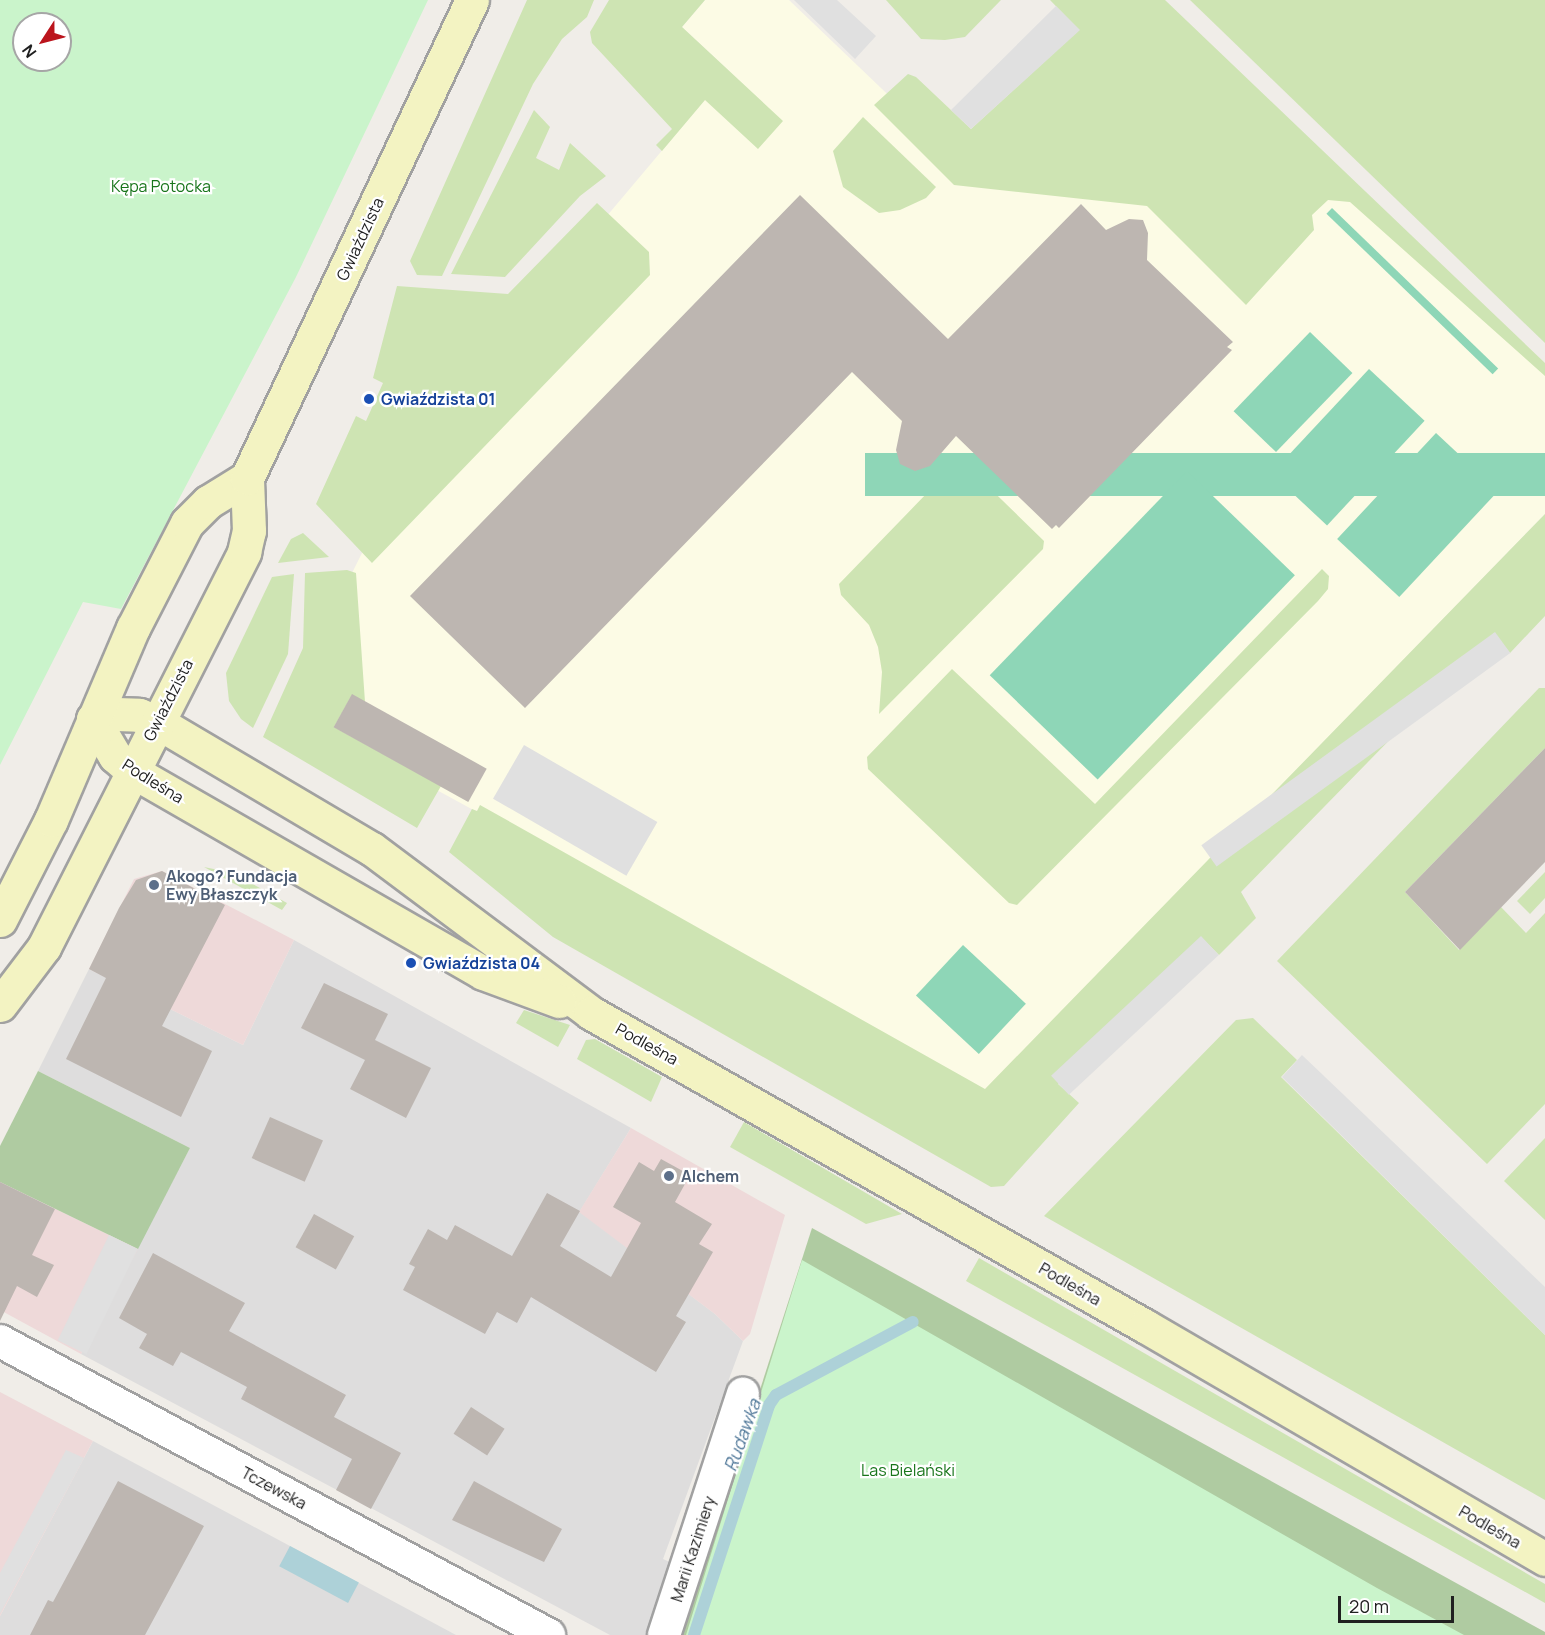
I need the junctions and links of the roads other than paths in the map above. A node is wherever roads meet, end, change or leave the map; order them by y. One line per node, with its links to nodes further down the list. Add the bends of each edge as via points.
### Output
1 (472, 0): 2 (street, Gwiaździsta)
2 (247, 478): 3 (street, via 208,502 187,524 133,628); 4 (street, Gwiaździsta, via 249,531 244,552)
3 (93, 719): 4 (street, Podleśna, via 139,715); 5 (street, Podleśna, via 115,756); 6 (street, via 51,820)
4 (157, 722): 5 (street, Gwiaździsta); 8 (street, Podleśna, via 372,849)
5 (132, 771): 7 (street, Gwiaździsta, via 44,947); 8 (street, Podleśna, via 483,973)
6 (0, 920)
7 (0, 1005)
8 (591, 1013): 11 (street, Podleśna, via 1155,1332)
9 (0, 1341): 12 (street, Tczewska)
10 (743, 1394): 13 (street, Marii Kazimiery)
11 (1545, 1559)
12 (549, 1635)
13 (664, 1635)

